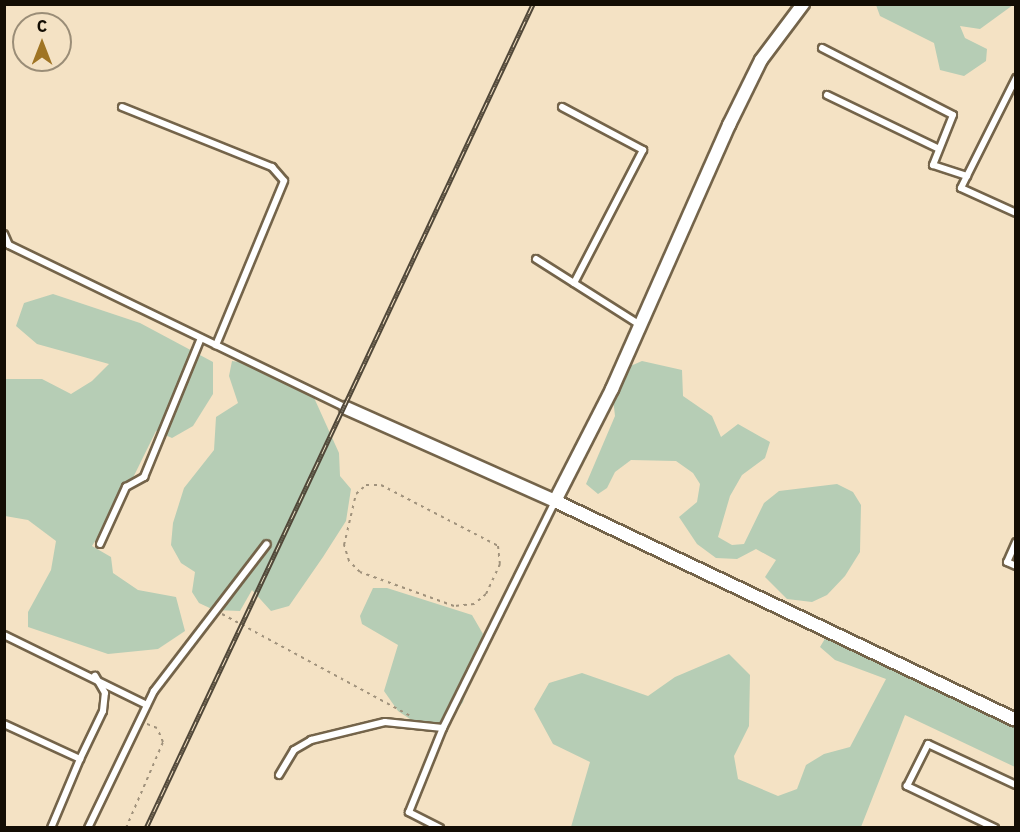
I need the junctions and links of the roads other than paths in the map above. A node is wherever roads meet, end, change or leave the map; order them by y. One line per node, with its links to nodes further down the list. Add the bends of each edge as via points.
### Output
1 (801, 5): 14 (street, via 762,60)
2 (822, 48): 7 (lane, via 953,115)
3 (1016, 78): 8 (lane)
4 (827, 95): 7 (lane)
5 (122, 107): 16 (lane, via 272,167 284,181)
6 (562, 107): 13 (lane, via 642,150)
7 (939, 149): 8 (lane, via 933,165)
8 (967, 176): 9 (lane, via 962,188)
9 (1016, 213)
10 (4, 234): 11 (lane)
11 (7, 244): 15 (lane)
12 (536, 259): 13 (lane)
13 (574, 283): 14 (lane)
14 (640, 325): 18 (street)
15 (201, 338): 16 (lane); 20 (lane, via 144,477 126,487)
16 (216, 345): 17 (lane)
17 (346, 408): 18 (street)
18 (555, 501): 26 (street); 28 (lane)
19 (1016, 542): 22 (lane, via 1007,562)
20 (100, 543)
21 (267, 544): 25 (lane, via 214,610)
22 (1016, 566)
23 (4, 635): 24 (lane)
24 (95, 676): 25 (lane); 29 (lane, via 105,693 103,711)
25 (147, 705): 33 (lane)
26 (1016, 720)
27 (4, 724): 29 (lane)
28 (443, 728): 30 (lane, via 385,722 311,741 294,750); 34 (lane, via 408,812)
29 (80, 759): 32 (lane)
30 (279, 775)
31 (1016, 785): 35 (lane, via 928,744 908,786)
32 (51, 828)
33 (88, 828)
34 (440, 828)
35 (995, 828)

